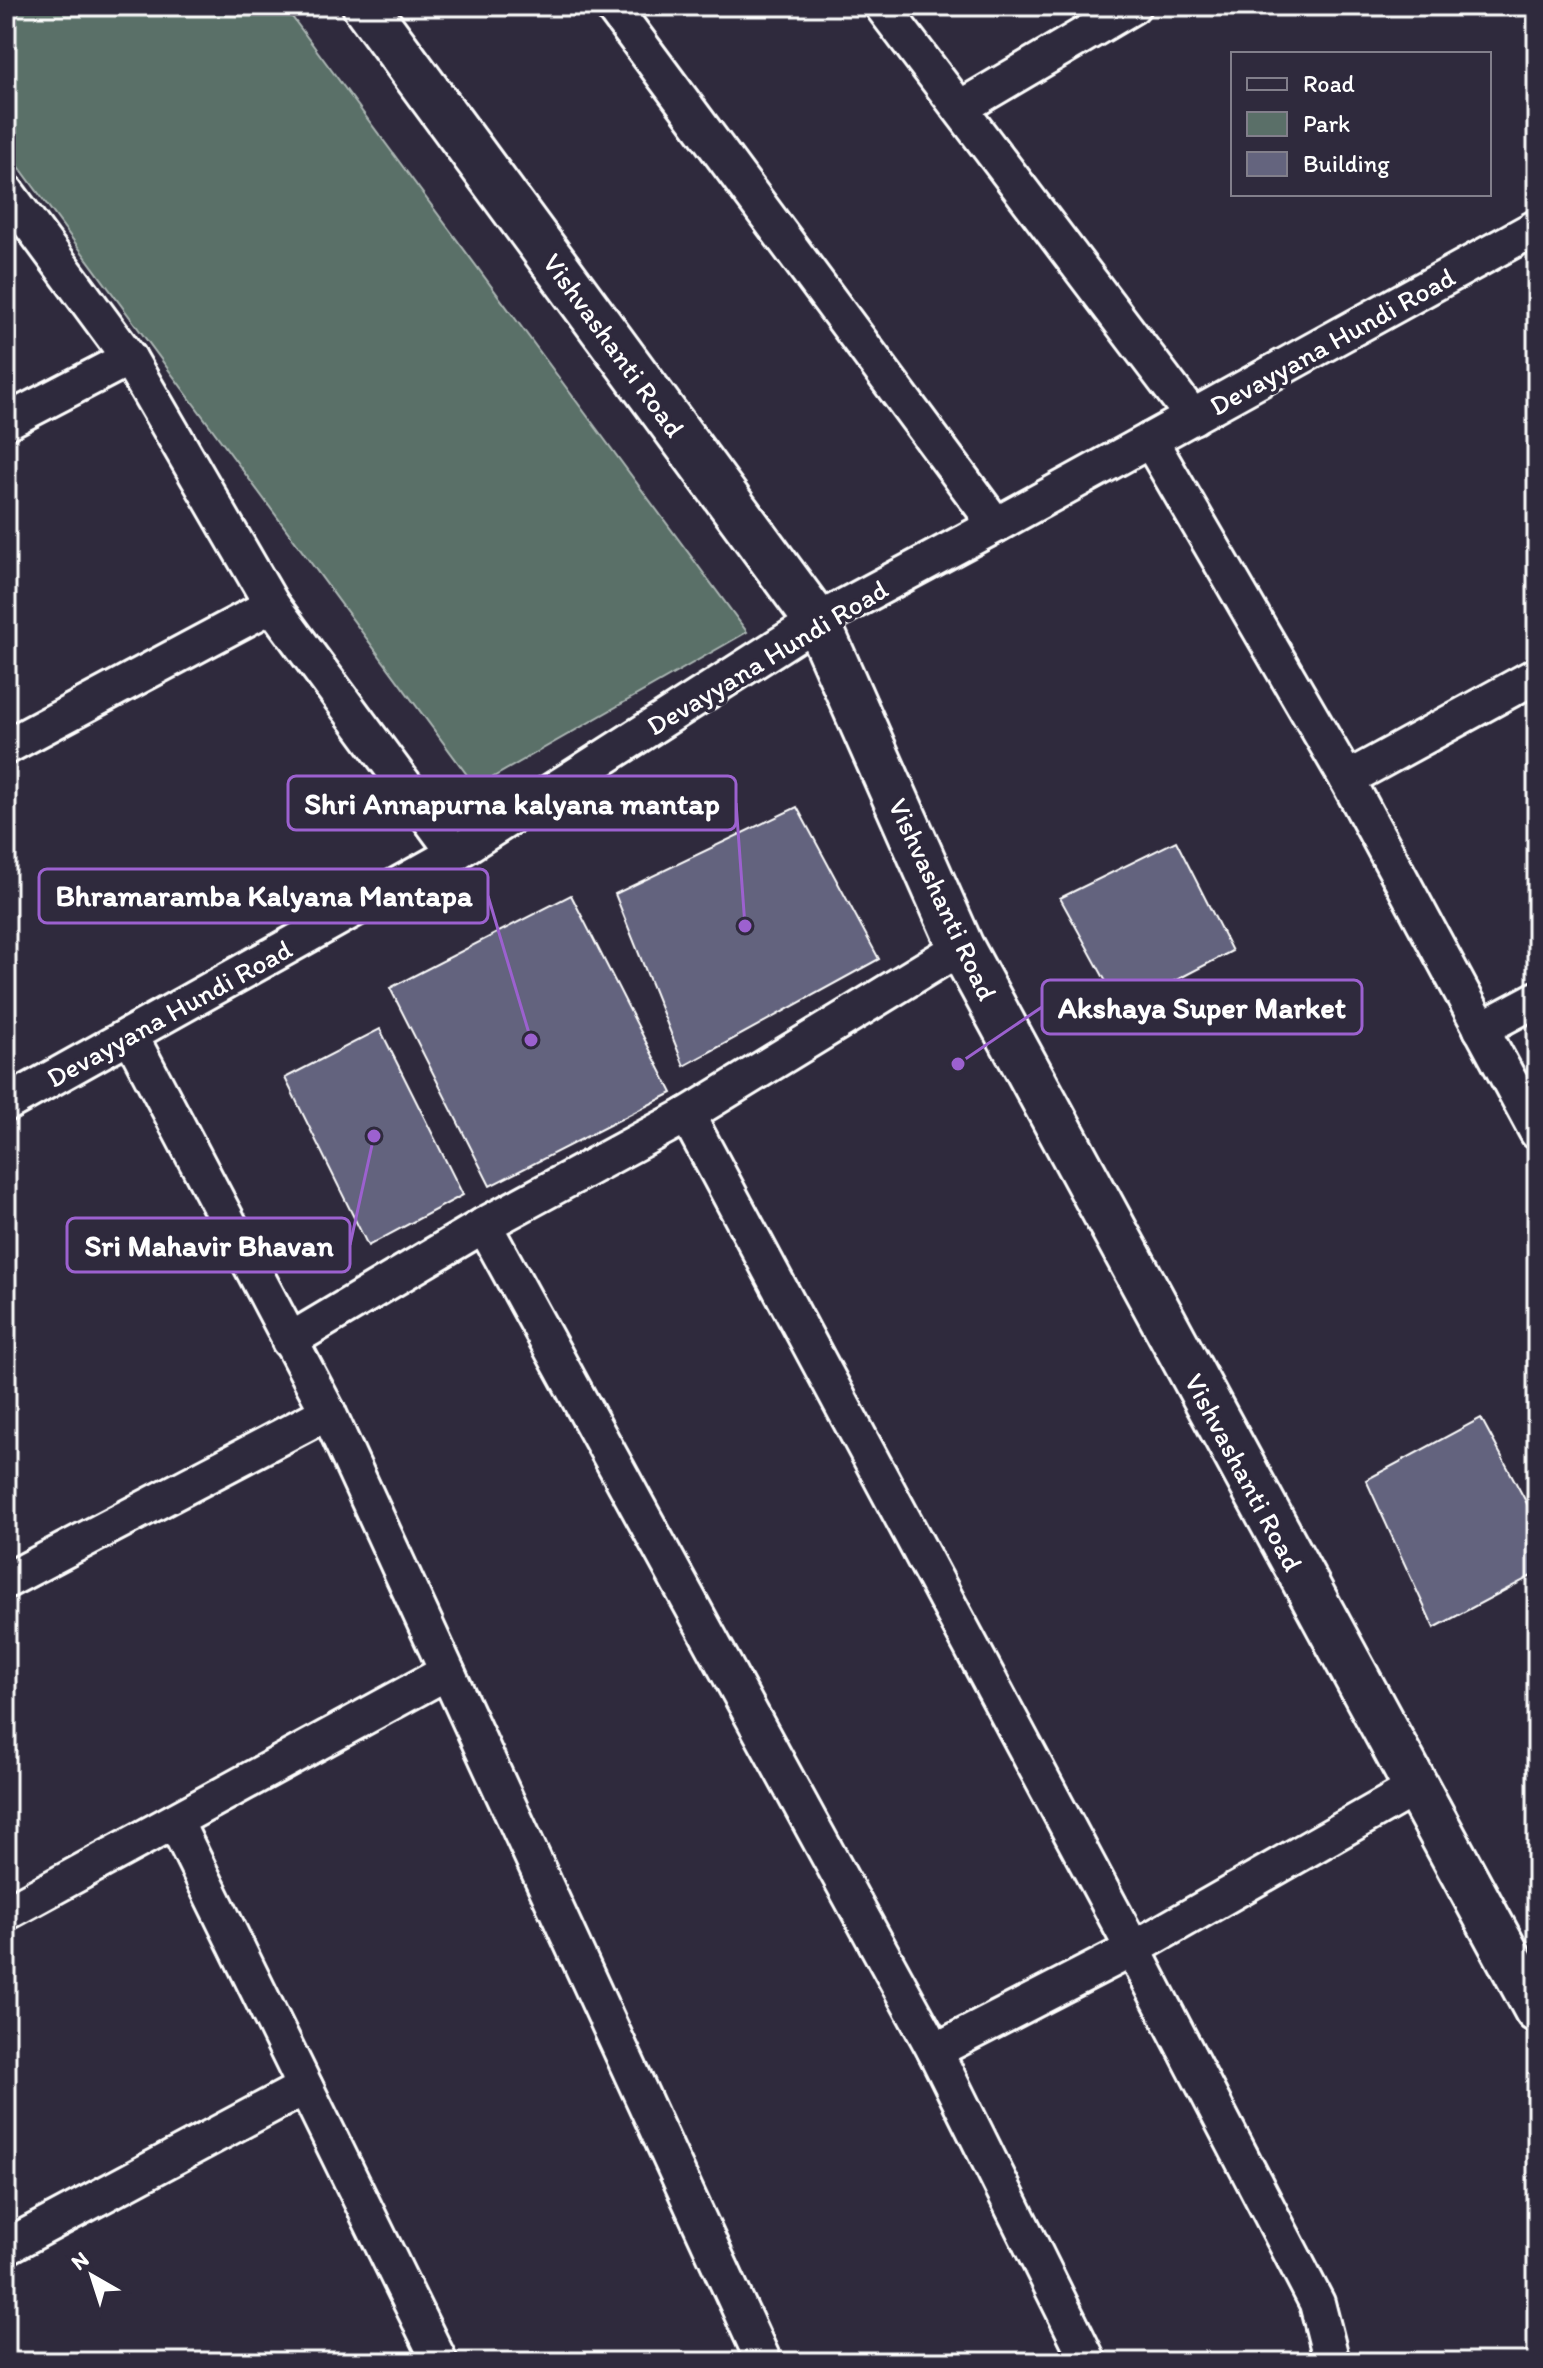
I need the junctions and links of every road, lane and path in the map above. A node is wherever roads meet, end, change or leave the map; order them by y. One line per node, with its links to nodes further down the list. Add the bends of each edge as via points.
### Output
1 (365, 6): 14 (street, Vishvashanti Road)
2 (612, 6): 12 (street)
3 (882, 6): 5 (street)
4 (1133, 6): 5 (street)
5 (960, 108): 9 (street)
6 (6, 191): 8 (street)
7 (1537, 227): 9 (street, Devayyana Hundi Road)
8 (129, 358): 10 (street); 13 (street)
9 (1193, 417): 11 (street, Devayyana Hundi Road)
10 (6, 422)
11 (1150, 440): 12 (street, Devayyana Hundi Road); 17 (street)
12 (996, 525): 14 (street, Devayyana Hundi Road)
13 (272, 605): 16 (street); 18 (street)
14 (817, 621): 18 (street, Devayyana Hundi Road); 19 (street, Vishvashanti Road)
15 (1537, 675): 17 (street)
16 (6, 747)
17 (1347, 779): 21 (street)
18 (455, 853): 22 (street, Devayyana Hundi Road)
19 (961, 947): 24 (street); 31 (street, Vishvashanti Road)
20 (1537, 999): 21 (street)
21 (1481, 1029): 25 (street)
22 (130, 1035): 23 (street, Devayyana Hundi Road); 27 (street)
23 (6, 1104)
24 (687, 1115): 26 (street); 34 (street)
25 (1537, 1132)
26 (484, 1225): 27 (street); 36 (street)
27 (289, 1341): 28 (street)
28 (328, 1412): 29 (street); 30 (street)
29 (6, 1581)
30 (447, 1672): 32 (street); 40 (street)
31 (1415, 1788): 34 (street); 35 (street, Vishvashanti Road)
32 (175, 1821): 33 (street); 37 (street)
33 (6, 1913)
34 (1133, 1949): 36 (street); 42 (street, via 1317,2303)
35 (1537, 2010)
36 (935, 2051): 41 (street)
37 (305, 2087): 38 (street); 39 (street)
38 (6, 2247)
39 (440, 2362)
40 (764, 2362)
41 (1089, 2362)
42 (1332, 2362)

